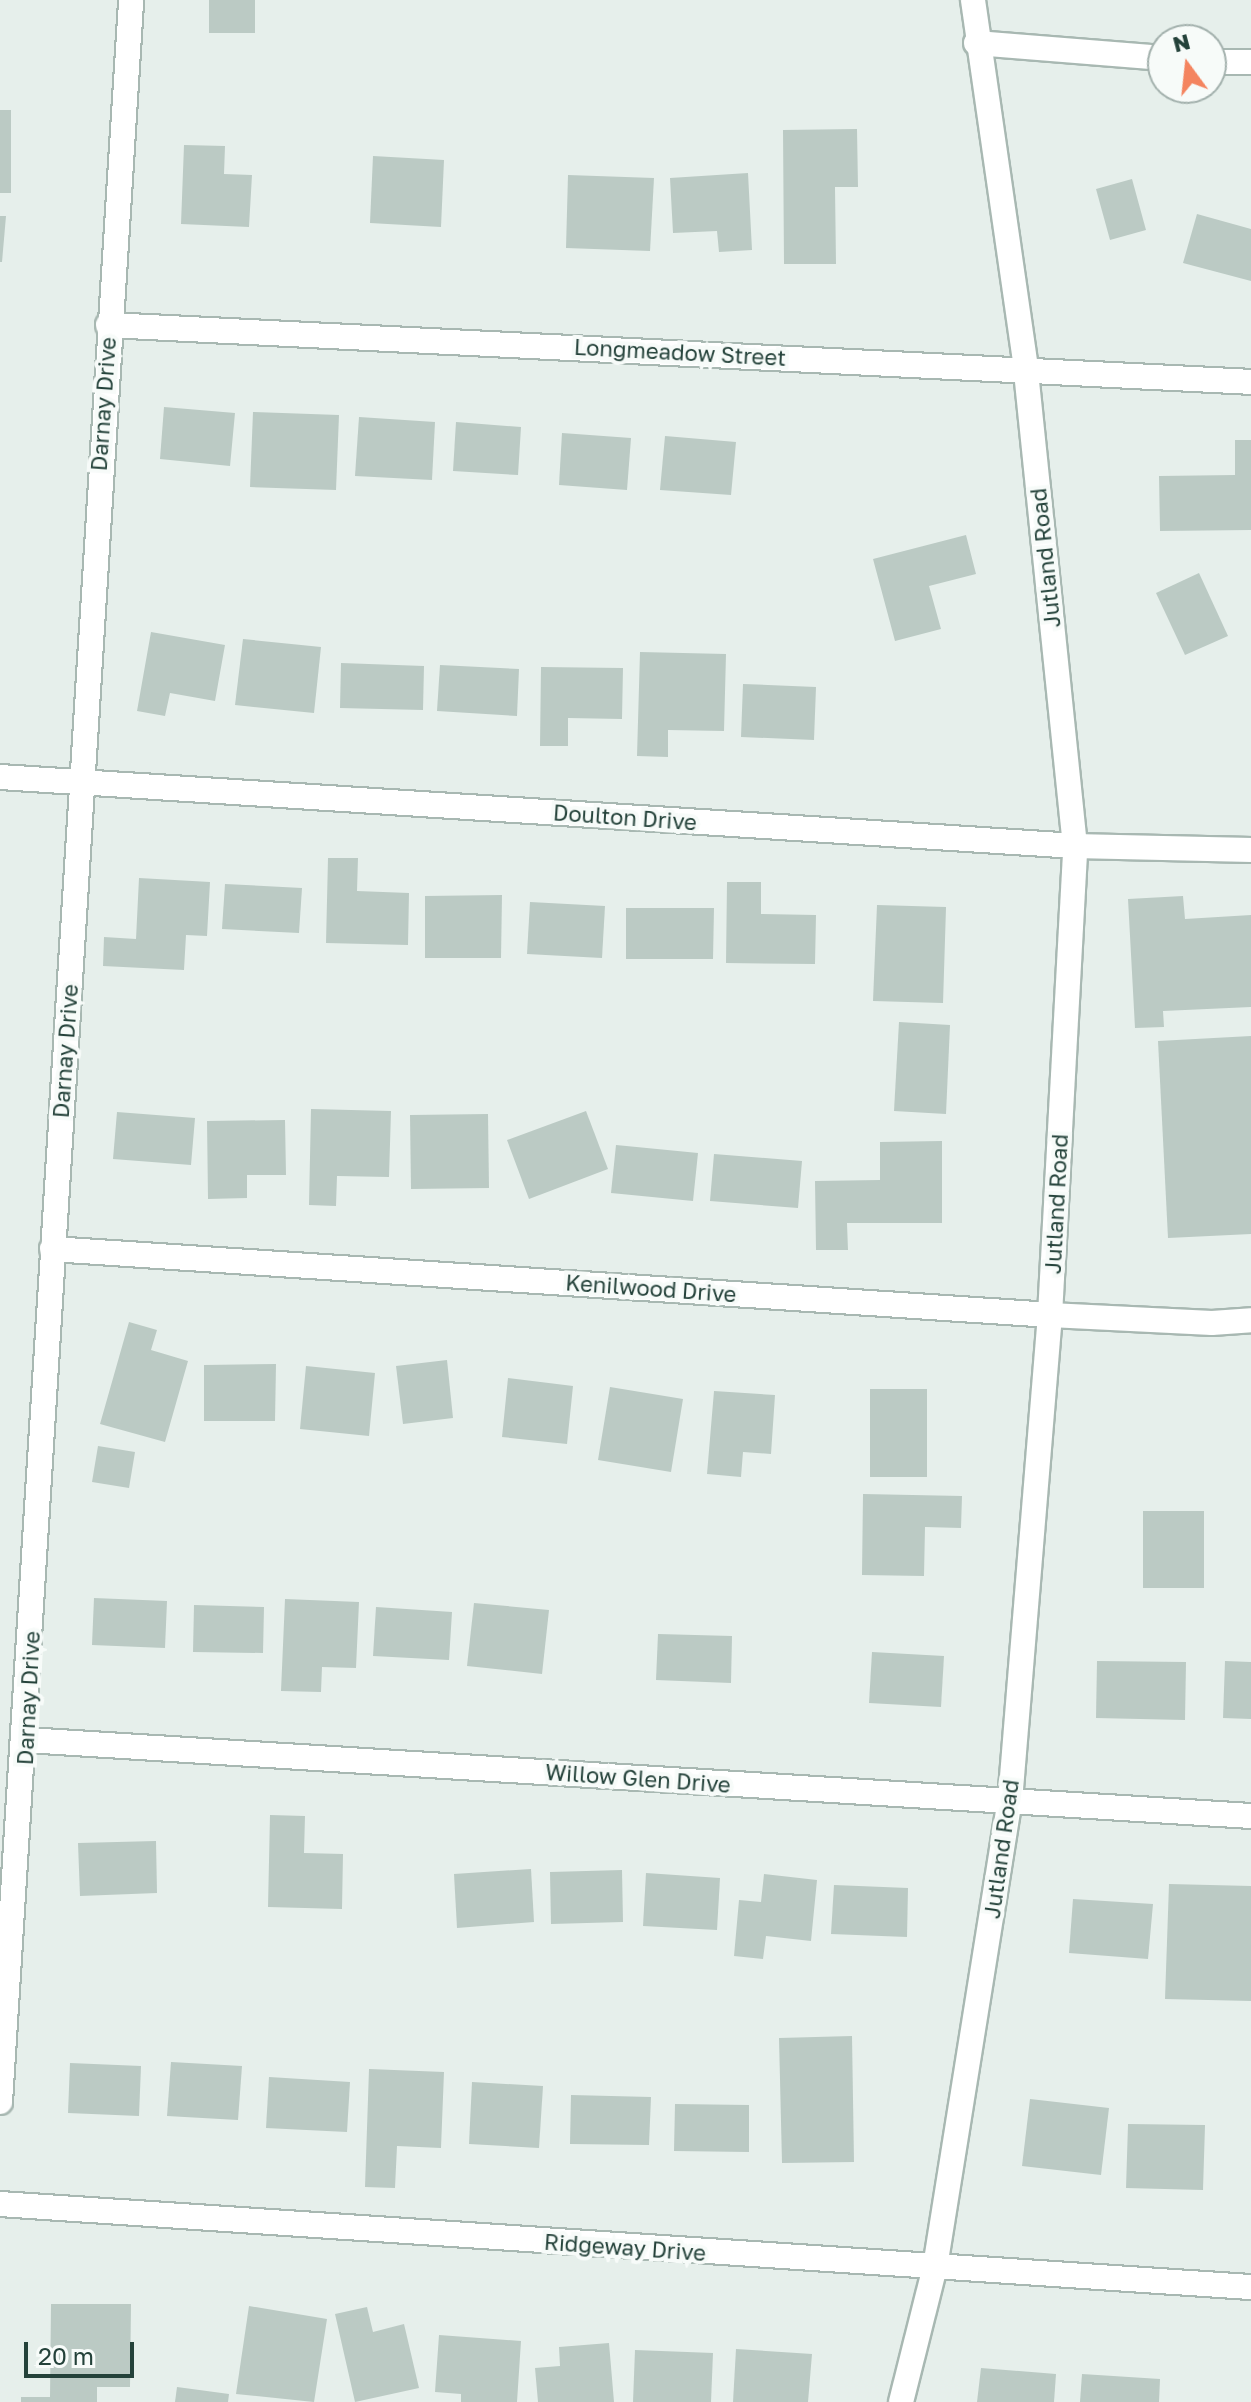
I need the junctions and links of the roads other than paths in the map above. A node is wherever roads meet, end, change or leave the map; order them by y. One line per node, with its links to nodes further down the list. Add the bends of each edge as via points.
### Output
1 (131, 0): 7 (street, Darnay Drive)
2 (973, 0): 3 (street, Jutland Road)
3 (976, 43): 4 (street); 8 (street, Jutland Road)
4 (1147, 57)
5 (1227, 62): 6 (street)
6 (1251, 62)
7 (108, 325): 8 (street, Longmeadow Street); 11 (street, Darnay Drive)
8 (1026, 368): 9 (street, Longmeadow Street); 12 (street, Jutland Road)
9 (1251, 382)
10 (0, 777): 11 (street, Doulton Drive)
11 (80, 782): 12 (street, Doulton Drive); 14 (street, Darnay Drive)
12 (1075, 846): 13 (street, Doulton Drive); 15 (street, Jutland Road)
13 (1251, 850)
14 (52, 1249): 15 (street, Kenilwood Drive); 17 (street, Darnay Drive)
15 (1050, 1315): 16 (street, Kenilwood Drive); 18 (street, Jutland Road)
16 (1251, 1320)
17 (26, 1740): 18 (street, Willow Glen Drive); 20 (street, Darnay Drive)
18 (1010, 1801): 19 (street, Willow Glen Drive); 22 (street, Jutland Road)
19 (1251, 1816)
20 (0, 2102)
21 (0, 2204): 22 (street, Ridgeway Drive)
22 (935, 2267): 23 (street, Ridgeway Drive); 24 (street, Jutland Road)
23 (1251, 2287)
24 (901, 2402)

